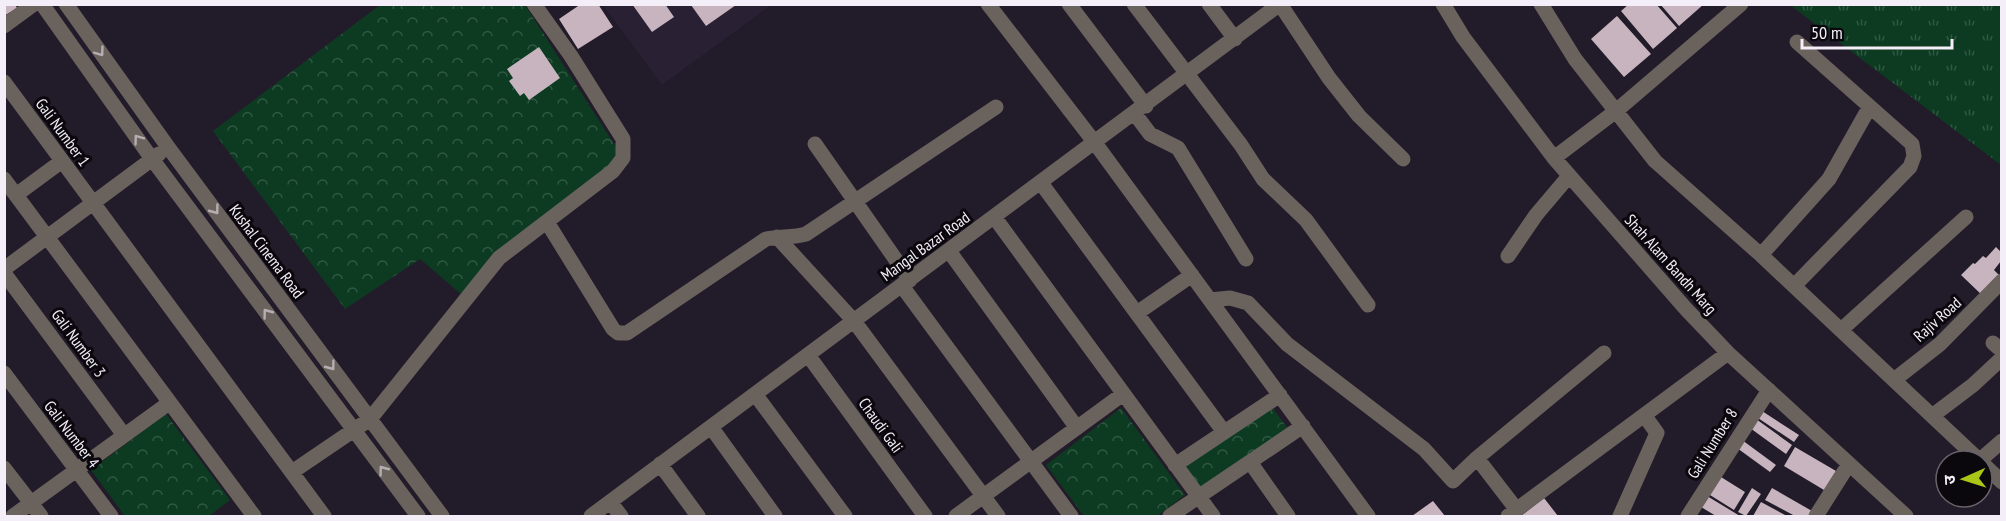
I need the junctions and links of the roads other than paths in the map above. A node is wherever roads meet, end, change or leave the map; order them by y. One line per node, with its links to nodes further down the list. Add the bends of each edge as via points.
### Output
1 (34, 4): 13 (street)
2 (42, 4): 26 (street, one-way to 2)
3 (66, 4): 24 (street, Kushal Cinema Road, one-way to 24)
4 (534, 4): 37 (street, via 622,139 623,158 614,171)
5 (988, 4): 22 (street)
6 (1069, 4): 20 (street)
7 (1134, 4): 16 (street)
8 (1209, 4): 14 (street)
9 (1280, 4): 14 (street, Mangal Bazar Road); 27 (street, via 1359,116)
10 (1443, 4): 25 (street, Shah Alam Bandh Marg, via 1463,37)
11 (1541, 4): 21 (street, via 1575,59)
12 (1741, 4): 21 (street)
13 (4, 26)
14 (1235, 39): 16 (street, Mangal Bazar Road)
15 (1797, 42): 19 (street)
16 (1187, 75): 20 (street, Mangal Bazar Road); 50 (street, via 1263,178 1306,220)
17 (4, 82): 28 (street, Gali Number 1)
18 (996, 107): 33 (street)
19 (1869, 108): 41 (street, via 1828,179); 48 (street, via 1912,144 1914,156 1910,167)
20 (1140, 110): 22 (street, Mangal Bazar Road); 43 (street, via 1150,134 1178,148)
21 (1616, 111): 25 (street); 41 (street, via 1655,161)
22 (1095, 143): 31 (street, Mangal Bazar Road); 45 (street)
23 (815, 144): 33 (street)
24 (168, 147): 26 (street); 67 (street, Kushal Cinema Road, one-way to 67)
25 (1554, 158): 29 (street, Shah Alam Bandh Marg)
26 (152, 159): 34 (street); 71 (street, one-way to 26)
27 (1403, 159)
28 (62, 161): 32 (street); 34 (street, Gali Number 1)
29 (1569, 176): 42 (street); 55 (street, Shah Alam Bandh Marg)
30 (4, 179): 32 (street)
31 (1041, 183): 36 (street, Mangal Bazar Road); 51 (street)
32 (16, 195): 38 (street)
33 (855, 202): 39 (street, via 807,234 791,239); 47 (street)
34 (93, 203): 38 (street); 83 (street, Gali Number 1)
35 (1966, 217): 53 (street)
36 (995, 218): 40 (street, Mangal Bazar Road); 62 (street)
37 (547, 222): 39 (street, via 613,329 627,333 766,240); 67 (street, via 499,258)
38 (47, 237): 44 (street); 64 (street)
39 (777, 237): 52 (street)
40 (949, 251): 47 (street, Mangal Bazar Road); 70 (street)
41 (1761, 255): 48 (street)
42 (1508, 256)
43 (1246, 259)
44 (4, 271): 73 (street, Gali Number 3)
45 (1192, 275): 49 (street); 51 (street)
46 (2001, 281): 59 (street, Rajiv Road, via 1948,337)
47 (906, 283): 52 (street, Mangal Bazar Road); 76 (street)
48 (1794, 286): 53 (street)
49 (1210, 300): 63 (street); 75 (street, via 1230,298 1248,303 1287,344 1424,449 1453,481)
50 (1368, 305)
51 (1137, 314): 72 (street)
52 (854, 321): 56 (street, Mangal Bazar Road); 84 (street)
53 (1841, 330): 59 (street)
54 (1604, 353): 75 (street)
55 (1728, 353): 60 (street, Shah Alam Bandh Marg); 65 (street)
56 (807, 356): 61 (street, Mangal Bazar Road); 101 (street, Chaudi Gali)
57 (2001, 358): 66 (street, via 1973,386)
58 (4, 373): 82 (street, Gali Number 4)
59 (1894, 380): 66 (street)
60 (1769, 390): 79 (street, Shah Alam Bandh Marg); 110 (street, Gali Number 8)
61 (755, 394): 69 (street, Mangal Bazar Road); 100 (street)
62 (1123, 394): 70 (street); 80 (street)
63 (1280, 395): 68 (street); 72 (street)
64 (169, 403): 73 (street); 89 (street)
65 (1644, 415): 88 (street); 109 (street, via 1657,434)
66 (1932, 416): 74 (street)
67 (369, 419): 71 (street); 95 (street, Kushal Cinema Road)
68 (1302, 426): 77 (street); 108 (street)
69 (711, 427): 78 (street, Mangal Bazar Road); 99 (street)
70 (1077, 428): 76 (street)
71 (353, 430): 83 (street); 94 (street, one-way to 71)
72 (1224, 432): 80 (street)
73 (124, 435): 82 (street)
74 (1966, 449)
75 (1477, 458): 88 (street)
76 (1031, 462): 84 (street); 104 (street)
77 (1250, 462): 85 (street); 107 (street)
78 (660, 464): 87 (street, Mangal Bazar Road); 98 (street)
79 (1849, 464): 111 (street); 112 (street, Shah Alam Bandh Marg)
80 (1174, 465): 85 (street)
81 (4, 468): 86 (street)
82 (76, 469): 86 (street); 92 (street, Gali Number 4)
83 (292, 472): 93 (street, Gali Number 1)
84 (984, 497): 102 (street); 103 (street)
85 (1198, 497): 105 (street); 106 (street)
86 (31, 503): 90 (street); 91 (street)
87 (610, 503): 96 (street, Mangal Bazar Road); 97 (street)
88 (1513, 513)
89 (246, 514)
90 (13, 516)
91 (40, 516)
92 (111, 516)
93 (324, 516)
94 (418, 516)
95 (442, 516)
96 (591, 516)
97 (621, 516)
98 (698, 516)
99 (775, 516)
100 (844, 516)
101 (925, 516)
102 (956, 516)
103 (998, 516)
104 (1071, 516)
105 (1170, 516)
106 (1213, 516)
107 (1288, 516)
108 (1368, 516)
109 (1620, 516)
110 (1688, 516)
111 (1816, 516)
112 (1906, 516)

